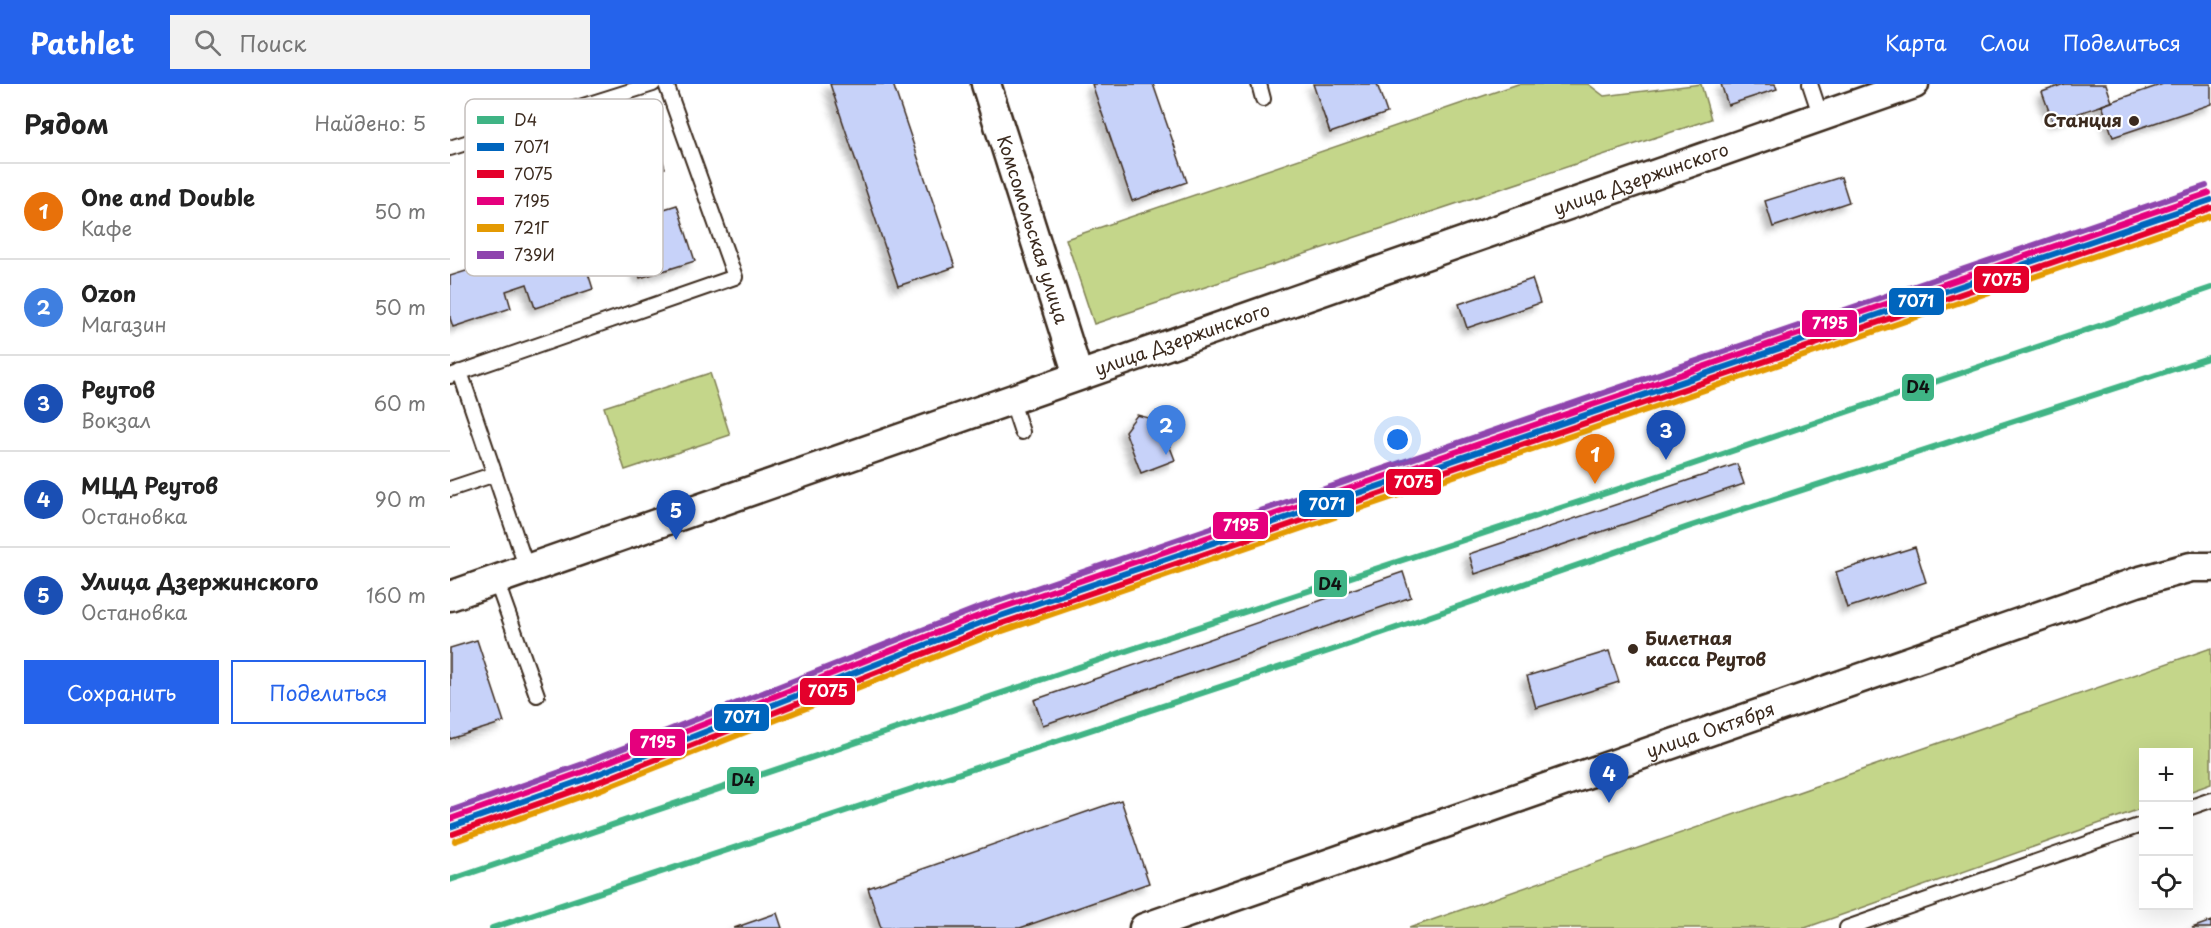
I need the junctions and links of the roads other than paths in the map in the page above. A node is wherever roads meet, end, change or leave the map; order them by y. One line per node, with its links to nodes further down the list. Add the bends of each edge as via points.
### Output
1 (653, 84): 7 (lane)
2 (666, 84): 12 (lane, via 735,277)
3 (986, 84): 13 (street, Комсомольская улица)
4 (1258, 84): 8 (lane)
5 (1810, 84): 9 (lane)
6 (1914, 84): 9 (street, улица Дзержинского)
7 (605, 99)
8 (1263, 99)
9 (1821, 117): 13 (street, улица Дзержинского)
10 (465, 143): 11 (lane)
11 (450, 148)
12 (455, 374): 16 (lane)
13 (1078, 375): 14 (street, улица Дзержинского)
14 (1011, 399): 15 (lane); 19 (street, улица Дзержинского)
15 (1022, 432)
16 (495, 474): 17 (lane); 19 (lane)
17 (450, 489)
18 (2211, 567): 26 (street, улица Октября, via 2191,567 2138,582)
19 (527, 569): 20 (street, улица Дзержинского)
20 (496, 580): 21 (street, улица Дзержинского); 22 (lane)
21 (450, 596)
22 (537, 695)
23 (2211, 800): 24 (lane)
24 (2193, 806)
25 (2139, 826): 27 (lane)
26 (1144, 928)
27 (1847, 928)

